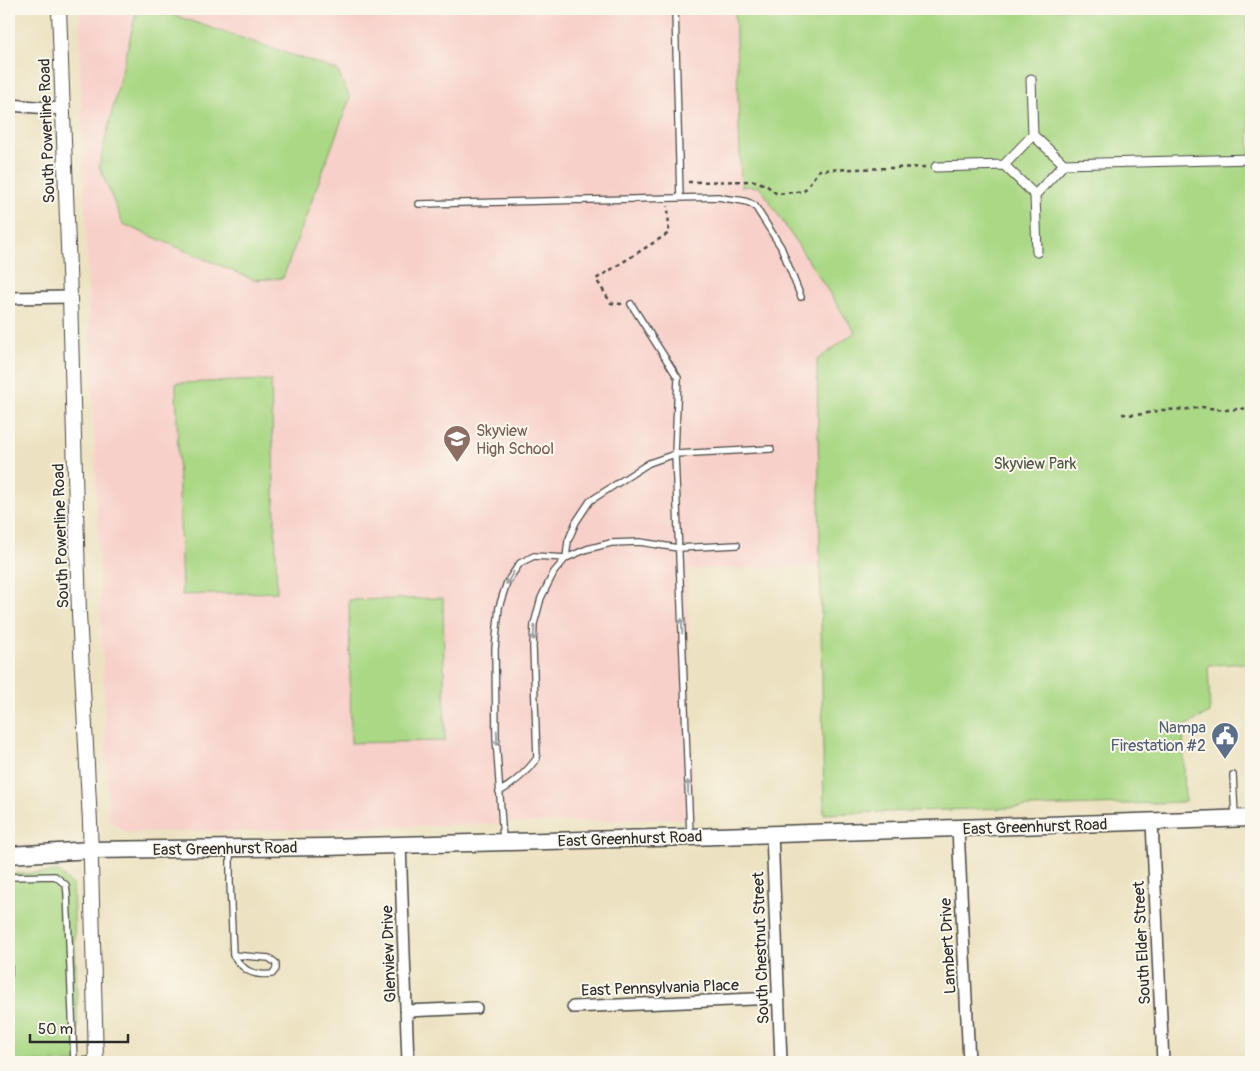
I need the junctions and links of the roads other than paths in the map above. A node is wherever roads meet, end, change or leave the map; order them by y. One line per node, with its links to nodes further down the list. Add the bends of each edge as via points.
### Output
1 (59, 9): 5 (street, South Powerline Road)
2 (674, 9): 12 (lane)
3 (1031, 79): 6 (street)
4 (9, 106): 5 (street)
5 (62, 109): 15 (street, South Powerline Road)
6 (1033, 135): 8 (street); 9 (street)
7 (1251, 159): 8 (street)
8 (1064, 164): 11 (street)
9 (1004, 165): 10 (street); 11 (street)
10 (936, 167)
11 (1035, 195): 14 (street)
12 (680, 198): 13 (lane); 16 (lane, via 719,197 750,202 755,206 781,248)
13 (419, 204)
14 (1037, 252)
15 (70, 297): 17 (street); 34 (street, South Powerline Road)
16 (801, 297)
17 (9, 298)
18 (631, 304): 20 (lane, via 678,378)
19 (771, 449): 20 (lane)
20 (675, 454): 22 (lane); 23 (lane, via 649,463 590,501 576,522 568,541)
21 (737, 545): 22 (lane)
22 (678, 548): 23 (lane, via 640,542 611,543); 30 (lane, one-way to 22)
23 (566, 558): 25 (lane, one-way to 25, via 554,572 541,598 534,624 537,758 515,783); 25 (lane, one-way to 25, via 534,556 520,563 507,582 498,607 495,649)
24 (1233, 775): 26 (lane)
25 (499, 792): 31 (lane)
26 (1243, 819): 27 (main road, East Greenhurst Road)
27 (1152, 822): 28 (main road, East Greenhurst Road); 50 (street, South Elder Street)
28 (958, 828): 29 (main road, East Greenhurst Road); 49 (street, Lambert Drive)
29 (772, 833): 30 (main road, East Greenhurst Road); 40 (street, South Chestnut Street)
30 (690, 837): 31 (main road, East Greenhurst Road)
31 (503, 842): 32 (main road, East Greenhurst Road)
32 (400, 844): 33 (main road, East Greenhurst Road); 43 (street, Glenview Drive)
33 (230, 848): 34 (main road, East Greenhurst Road); 37 (lane)
34 (90, 850): 35 (main road, East Greenhurst Road); 45 (street, South Powerline Road)
35 (9, 856)
36 (9, 876): 44 (lane, via 55,876 66,885)
37 (233, 955): 37 (lane, via 269,958 276,963 276,969 272,974 249,972)
38 (9, 964): 39 (lane)
39 (9, 975)
40 (778, 998): 41 (street, East Pennsylvania Place); 48 (street, South Chestnut Street)
41 (573, 1007)
42 (476, 1008): 43 (street)
43 (406, 1011): 47 (street, Glenview Drive)
44 (74, 1061): 45 (lane); 46 (lane)
45 (96, 1061)
46 (61, 1062)
47 (408, 1062)
48 (781, 1062)
49 (969, 1062)
50 (1163, 1062)

